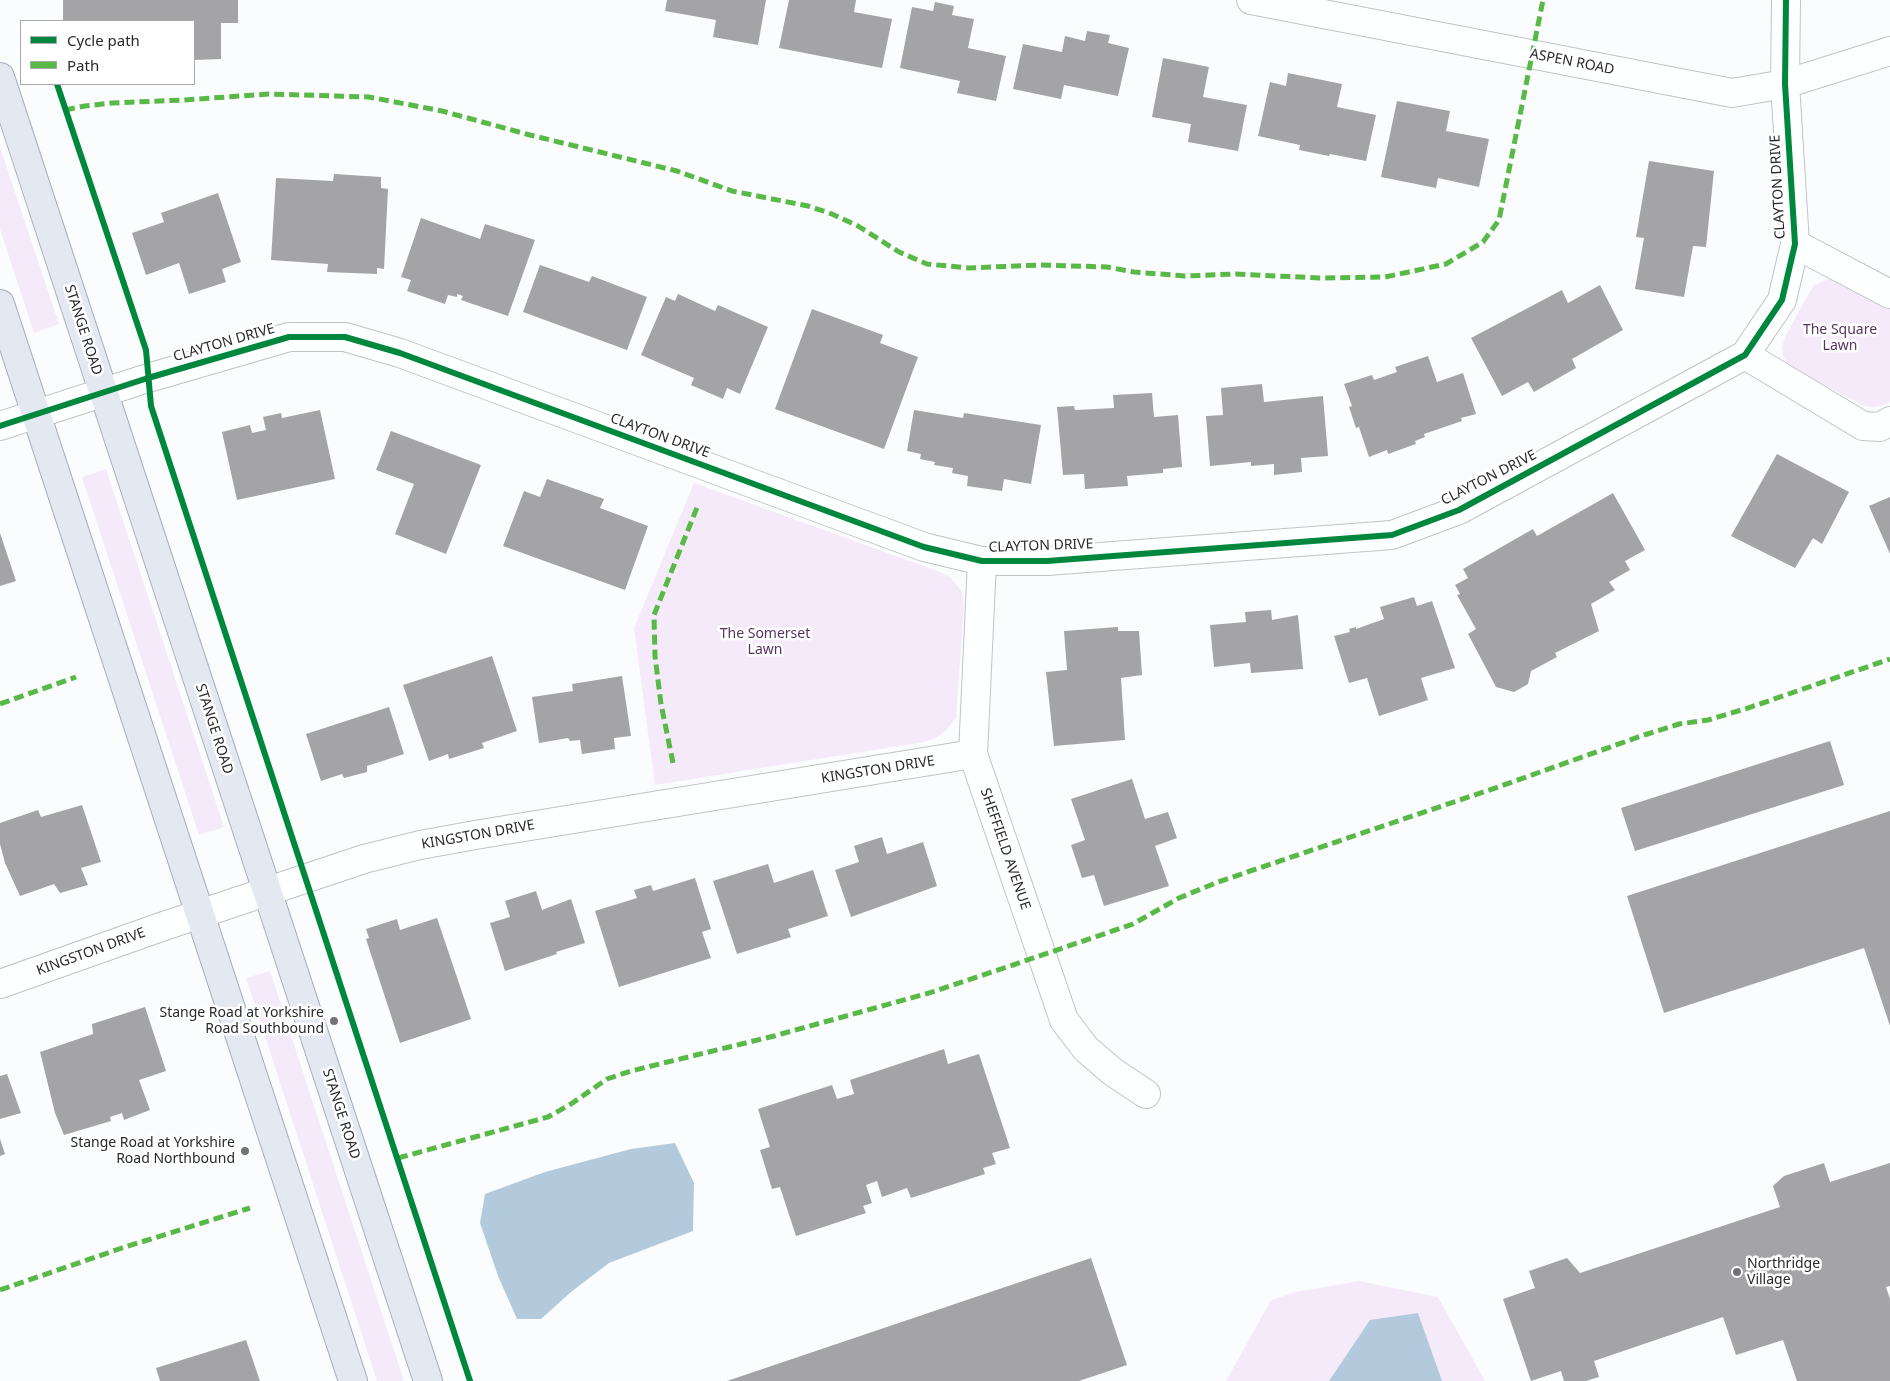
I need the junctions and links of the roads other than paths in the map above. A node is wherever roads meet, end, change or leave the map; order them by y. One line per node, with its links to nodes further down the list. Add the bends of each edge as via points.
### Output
1 (1251, 0): 5 (street, ASPEN ROAD, via 1732,93)
2 (1786, 0): 5 (street, CLAYTON DRIVE)
3 (1890, 51): 5 (street, ASPEN ROAD)
4 (0, 77): 10 (main road, STANGE ROAD)
5 (1785, 84): 6 (street, CLAYTON DRIVE)
6 (1795, 244): 7 (street); 9 (street, CLAYTON DRIVE, via 1782,300)
7 (1890, 294)
8 (0, 304): 11 (main road)
9 (1746, 355): 12 (street, via 1863,426 1880,426); 14 (street, CLAYTON DRIVE, via 1459,510 1392,535 1046,561)
10 (103, 392): 11 (street, CLAYTON DRIVE); 14 (street, CLAYTON DRIVE, via 289,337 345,337 410,357 924,547); 16 (main road, STANGE ROAD)
11 (36, 414): 13 (street, CLAYTON DRIVE); 17 (main road)
12 (1890, 421)
13 (0, 426)
14 (982, 561): 15 (street, SHEFFIELD AVENUE)
15 (973, 754): 16 (street, KINGSTON DRIVE, via 420,845 364,859); 19 (street, SHEFFIELD AVENUE, via 1064,1020 1086,1049)
16 (268, 892): 17 (street, KINGSTON DRIVE); 21 (main road, STANGE ROAD)
17 (200, 914): 18 (street, KINGSTON DRIVE); 20 (main road)
18 (0, 984)
19 (1146, 1094)
20 (353, 1381)
21 (428, 1381)

